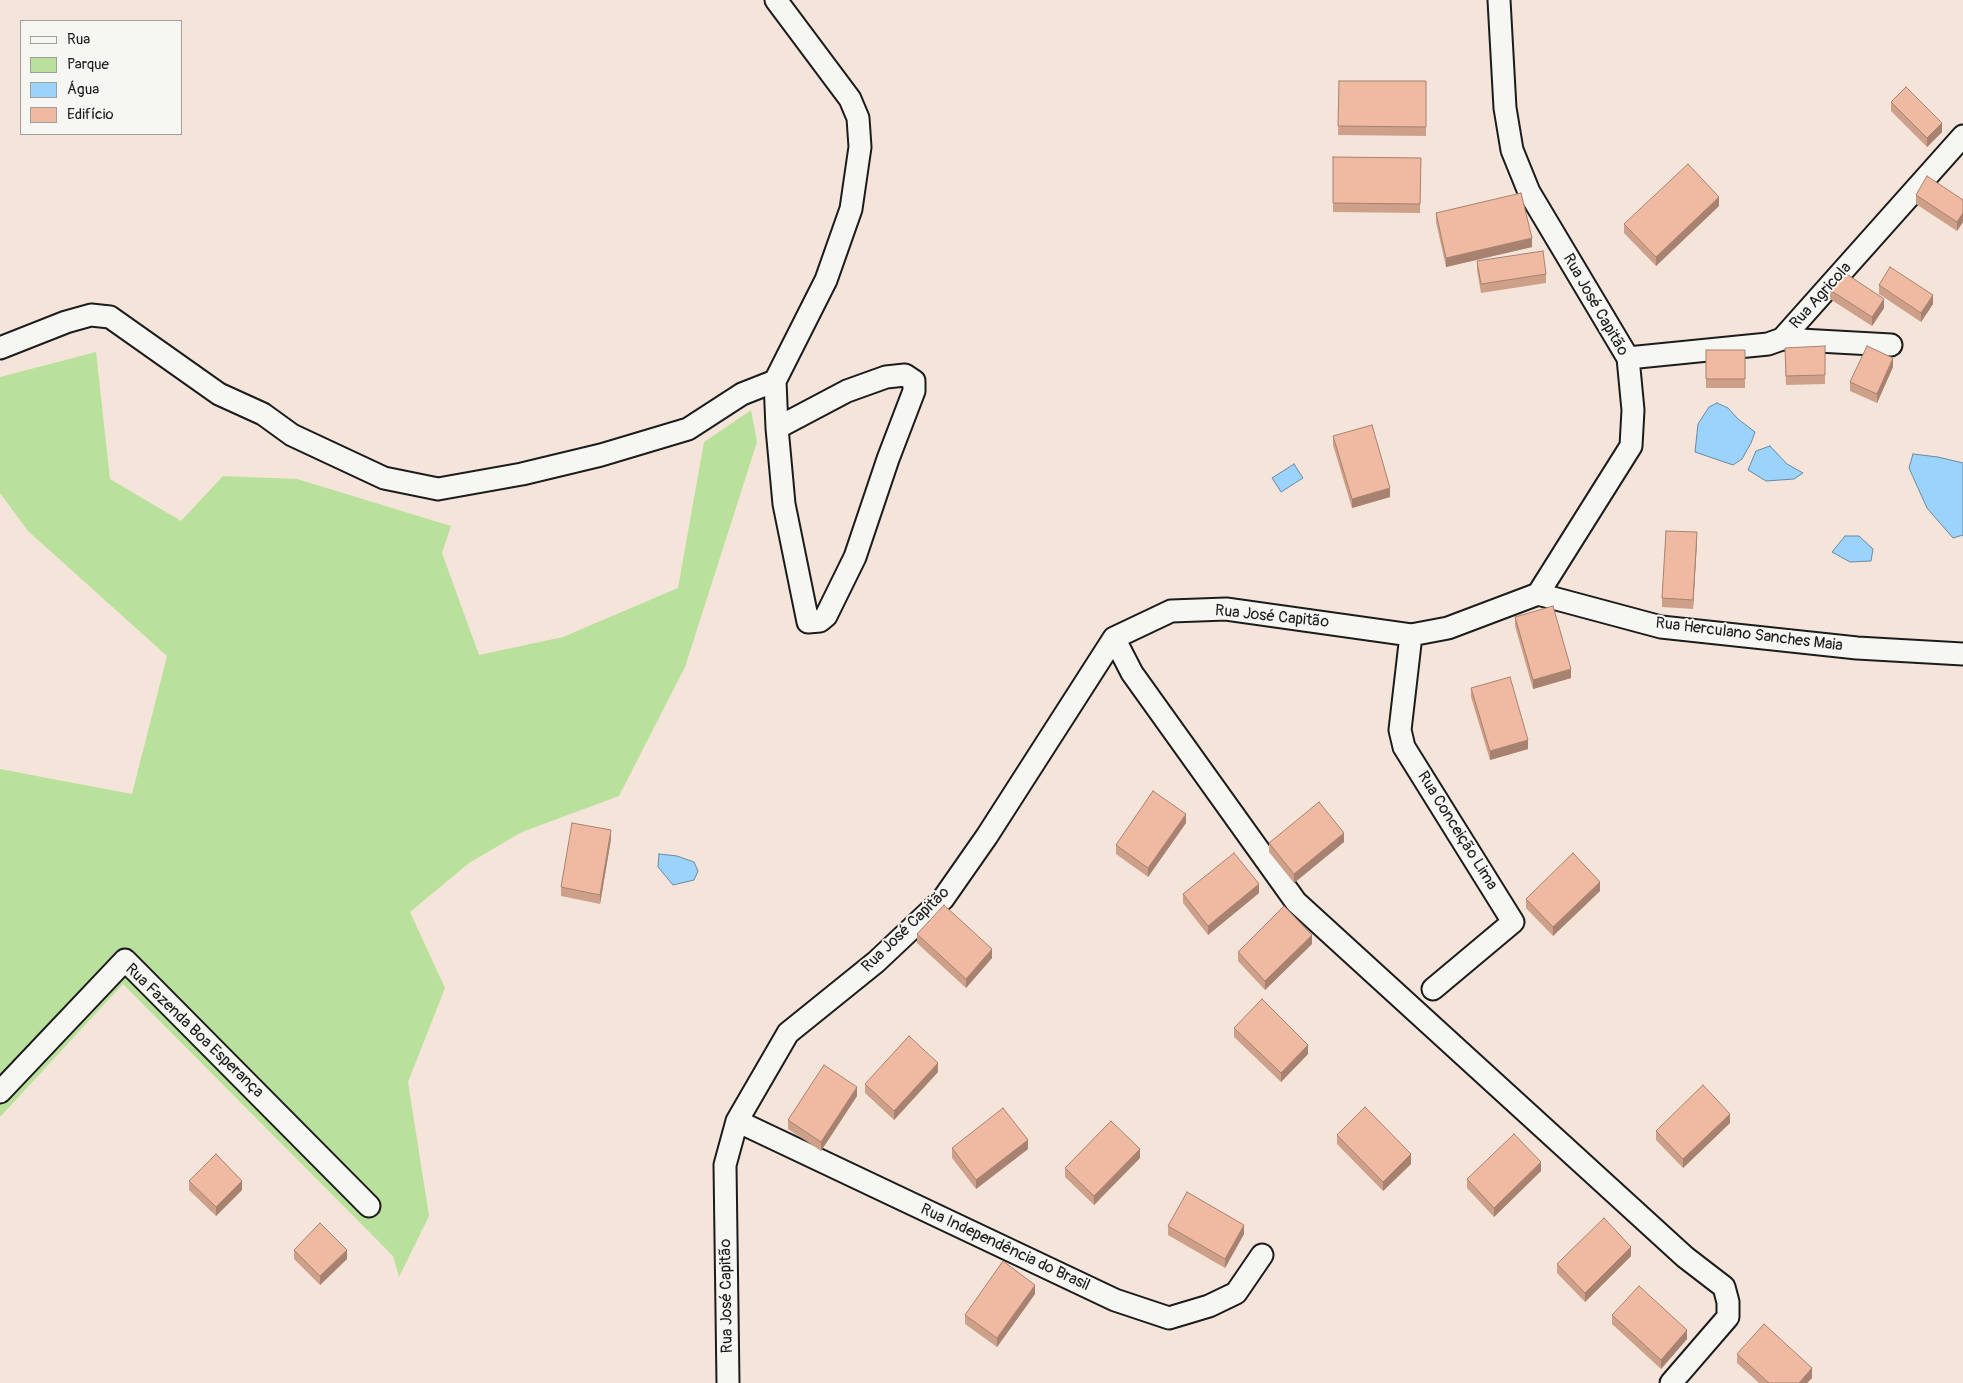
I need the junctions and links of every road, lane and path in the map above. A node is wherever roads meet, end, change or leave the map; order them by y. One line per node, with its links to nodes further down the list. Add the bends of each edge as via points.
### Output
1 (776, 0): 8 (street, via 850,99 858,118 860,147 851,209 826,280)
2 (1499, 0): 7 (street, Rua José Capitão, via 1505,108 1512,150 1529,192)
3 (1963, 136): 4 (street, Rua Agricola)
4 (1782, 339): 5 (street); 7 (street, Rua Agricola, via 1768,344)
5 (1891, 345)
6 (0, 348): 8 (street, via 92,314 110,317 219,394 263,414 292,435 384,478 438,490 592,457 688,429 742,394)
7 (1628, 358): 10 (street, Rua José Capitão, via 1634,410 1631,446)
8 (775, 381): 9 (street)
9 (778, 428): 9 (street, via 847,391 886,377 906,375 914,381 914,391 855,557 826,616 820,621 808,622 784,504)
10 (1538, 594): 11 (street, Rua José Capitão, via 1448,628); 13 (street, Rua Herculano Sanches Maia, via 1661,627 1857,648)
11 (1411, 635): 12 (street, Rua José Capitão, via 1226,609 1171,611); 14 (street, Rua Conceição Lima, via 1400,730 1404,748 1513,922)
12 (1114, 638): 16 (street, Rua José Capitão, via 943,899 876,962 788,1033); 20 (street, via 1132,673 1296,902 1685,1257 1724,1287 1728,1317)
13 (1963, 654)
14 (1433, 989)
15 (0, 1092): 17 (street, Rua Fazenda Boa Esperança, via 124,960)
16 (737, 1121): 18 (street, Rua Independência do Brasil, via 1115,1300 1169,1318 1209,1306 1236,1293); 19 (street, Rua José Capitão, via 725,1165)
17 (369, 1206)
18 (1262, 1255)
19 (728, 1383)
20 (1671, 1383)

